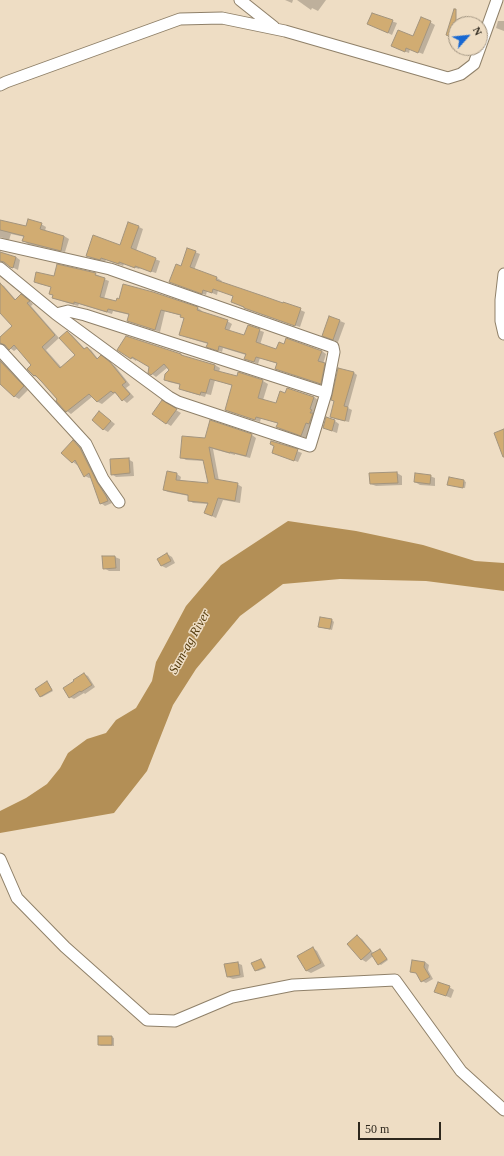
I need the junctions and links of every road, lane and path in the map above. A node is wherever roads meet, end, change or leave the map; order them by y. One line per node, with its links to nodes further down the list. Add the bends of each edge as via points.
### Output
1 (240, 0): 3 (street)
2 (497, 0): 3 (street, via 474,64 461,74 448,78)
3 (276, 29): 4 (street, via 222,18 180,19)
4 (0, 85)
5 (0, 244): 11 (street, via 110,269 333,347)
6 (0, 268): 8 (street)
7 (504, 274): 9 (street, via 501,300)
8 (56, 314): 11 (street, via 68,311 85,315); 11 (street, via 178,402 310,446)
9 (504, 334)
10 (0, 350): 12 (street, via 86,444 103,479)
11 (326, 393)
12 (119, 502)
13 (0, 859): 14 (street, via 18,898 65,947 147,1020 175,1021 232,997 293,986 395,980 461,1071)
14 (504, 1110)

